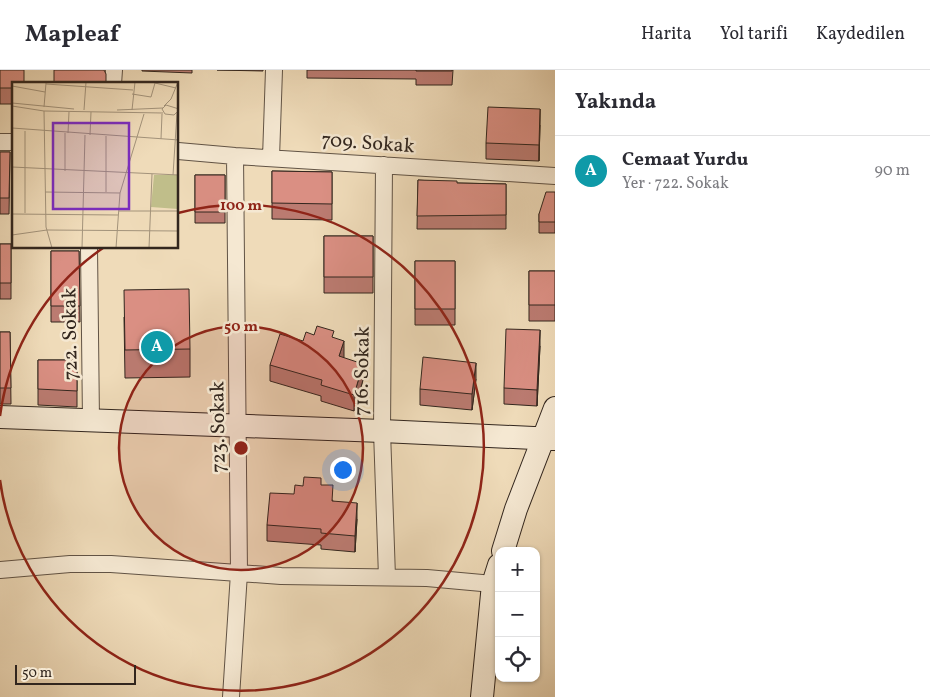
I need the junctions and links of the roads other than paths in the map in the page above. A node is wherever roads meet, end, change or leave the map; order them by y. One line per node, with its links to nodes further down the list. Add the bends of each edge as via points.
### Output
1 (274, 70): 4 (street)
2 (179, 151): 3 (street, 709. Sokak)
3 (235, 156): 4 (street, 709. Sokak); 11 (street, 723. Sokak)
4 (271, 158): 5 (street, 709. Sokak)
5 (384, 165): 6 (street, 709. Sokak); 12 (street, 716. Sokak)
6 (555, 176)
7 (89, 249): 10 (street, 722. Sokak)
8 (555, 408): 13 (street)
9 (0, 417): 10 (street)
10 (91, 420): 11 (street)
11 (238, 426): 12 (street); 16 (street, 723. Sokak)
12 (382, 431): 13 (street); 18 (street, 716. Sokak)
13 (549, 439): 14 (street, via 516,509)
14 (504, 547)
15 (0, 570): 16 (street, via 111,564)
16 (239, 573): 18 (street); 20 (street, 723. Sokak)
17 (495, 575): 18 (street)
18 (387, 577)
19 (495, 584): 21 (street)
20 (231, 697)
21 (482, 697)

